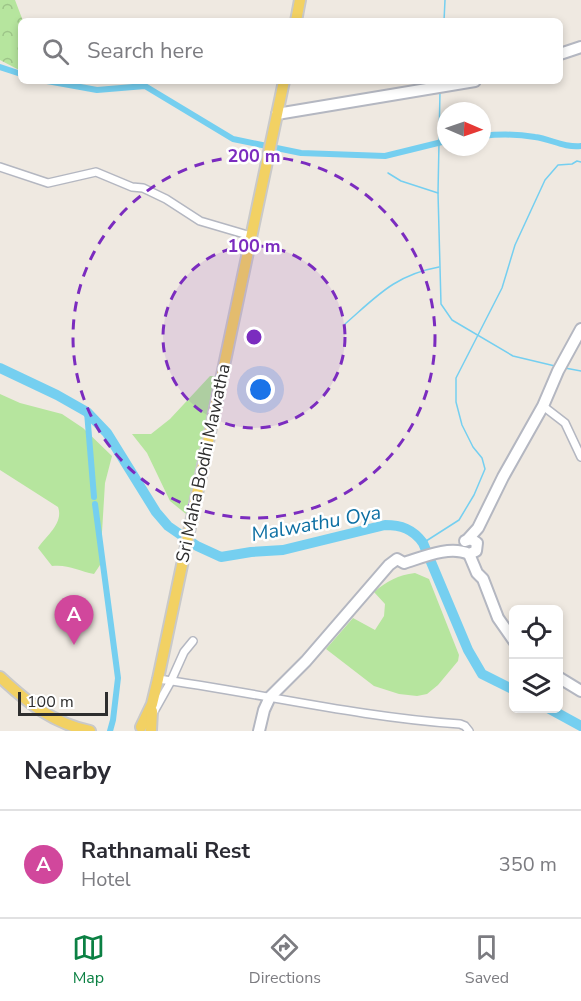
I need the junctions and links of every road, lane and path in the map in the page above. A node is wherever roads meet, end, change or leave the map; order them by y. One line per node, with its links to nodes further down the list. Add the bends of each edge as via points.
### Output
1 (300, 0): 2 (main road)
2 (297, 18)
3 (581, 47): 4 (main road)
4 (563, 53)
5 (283, 84): 7 (main road, Sri Maha Bodhi Mawatha)
6 (462, 84): 7 (main road)
7 (277, 114): 9 (main road, Sri Maha Bodhi Mawatha)
8 (0, 167): 9 (street, via 48,183 96,172 143,188 200,221)
9 (251, 236): 17 (main road, Sri Maha Bodhi Mawatha)
10 (581, 329): 11 (main road)
11 (543, 406): 12 (street, via 564,423); 13 (main road)
12 (581, 457)
13 (469, 547): 14 (main road, via 482,568 498,618); 21 (main road, via 404,563 397,559 380,573 306,661)
14 (509, 635)
15 (193, 641): 19 (street)
16 (0, 677): 24 (main road, via 43,713)
17 (158, 679): 19 (street); 22 (main road, Sri Maha Bodhi Mawatha)
18 (563, 680): 20 (main road)
19 (171, 681): 21 (street); 22 (street)
20 (581, 691)
21 (270, 697): 25 (main road); 26 (street, via 460,724)
22 (152, 710): 23 (main road, Sri Maha Bodhi Mawatha)
23 (145, 730)
24 (90, 731)
25 (259, 731)
26 (470, 731)

